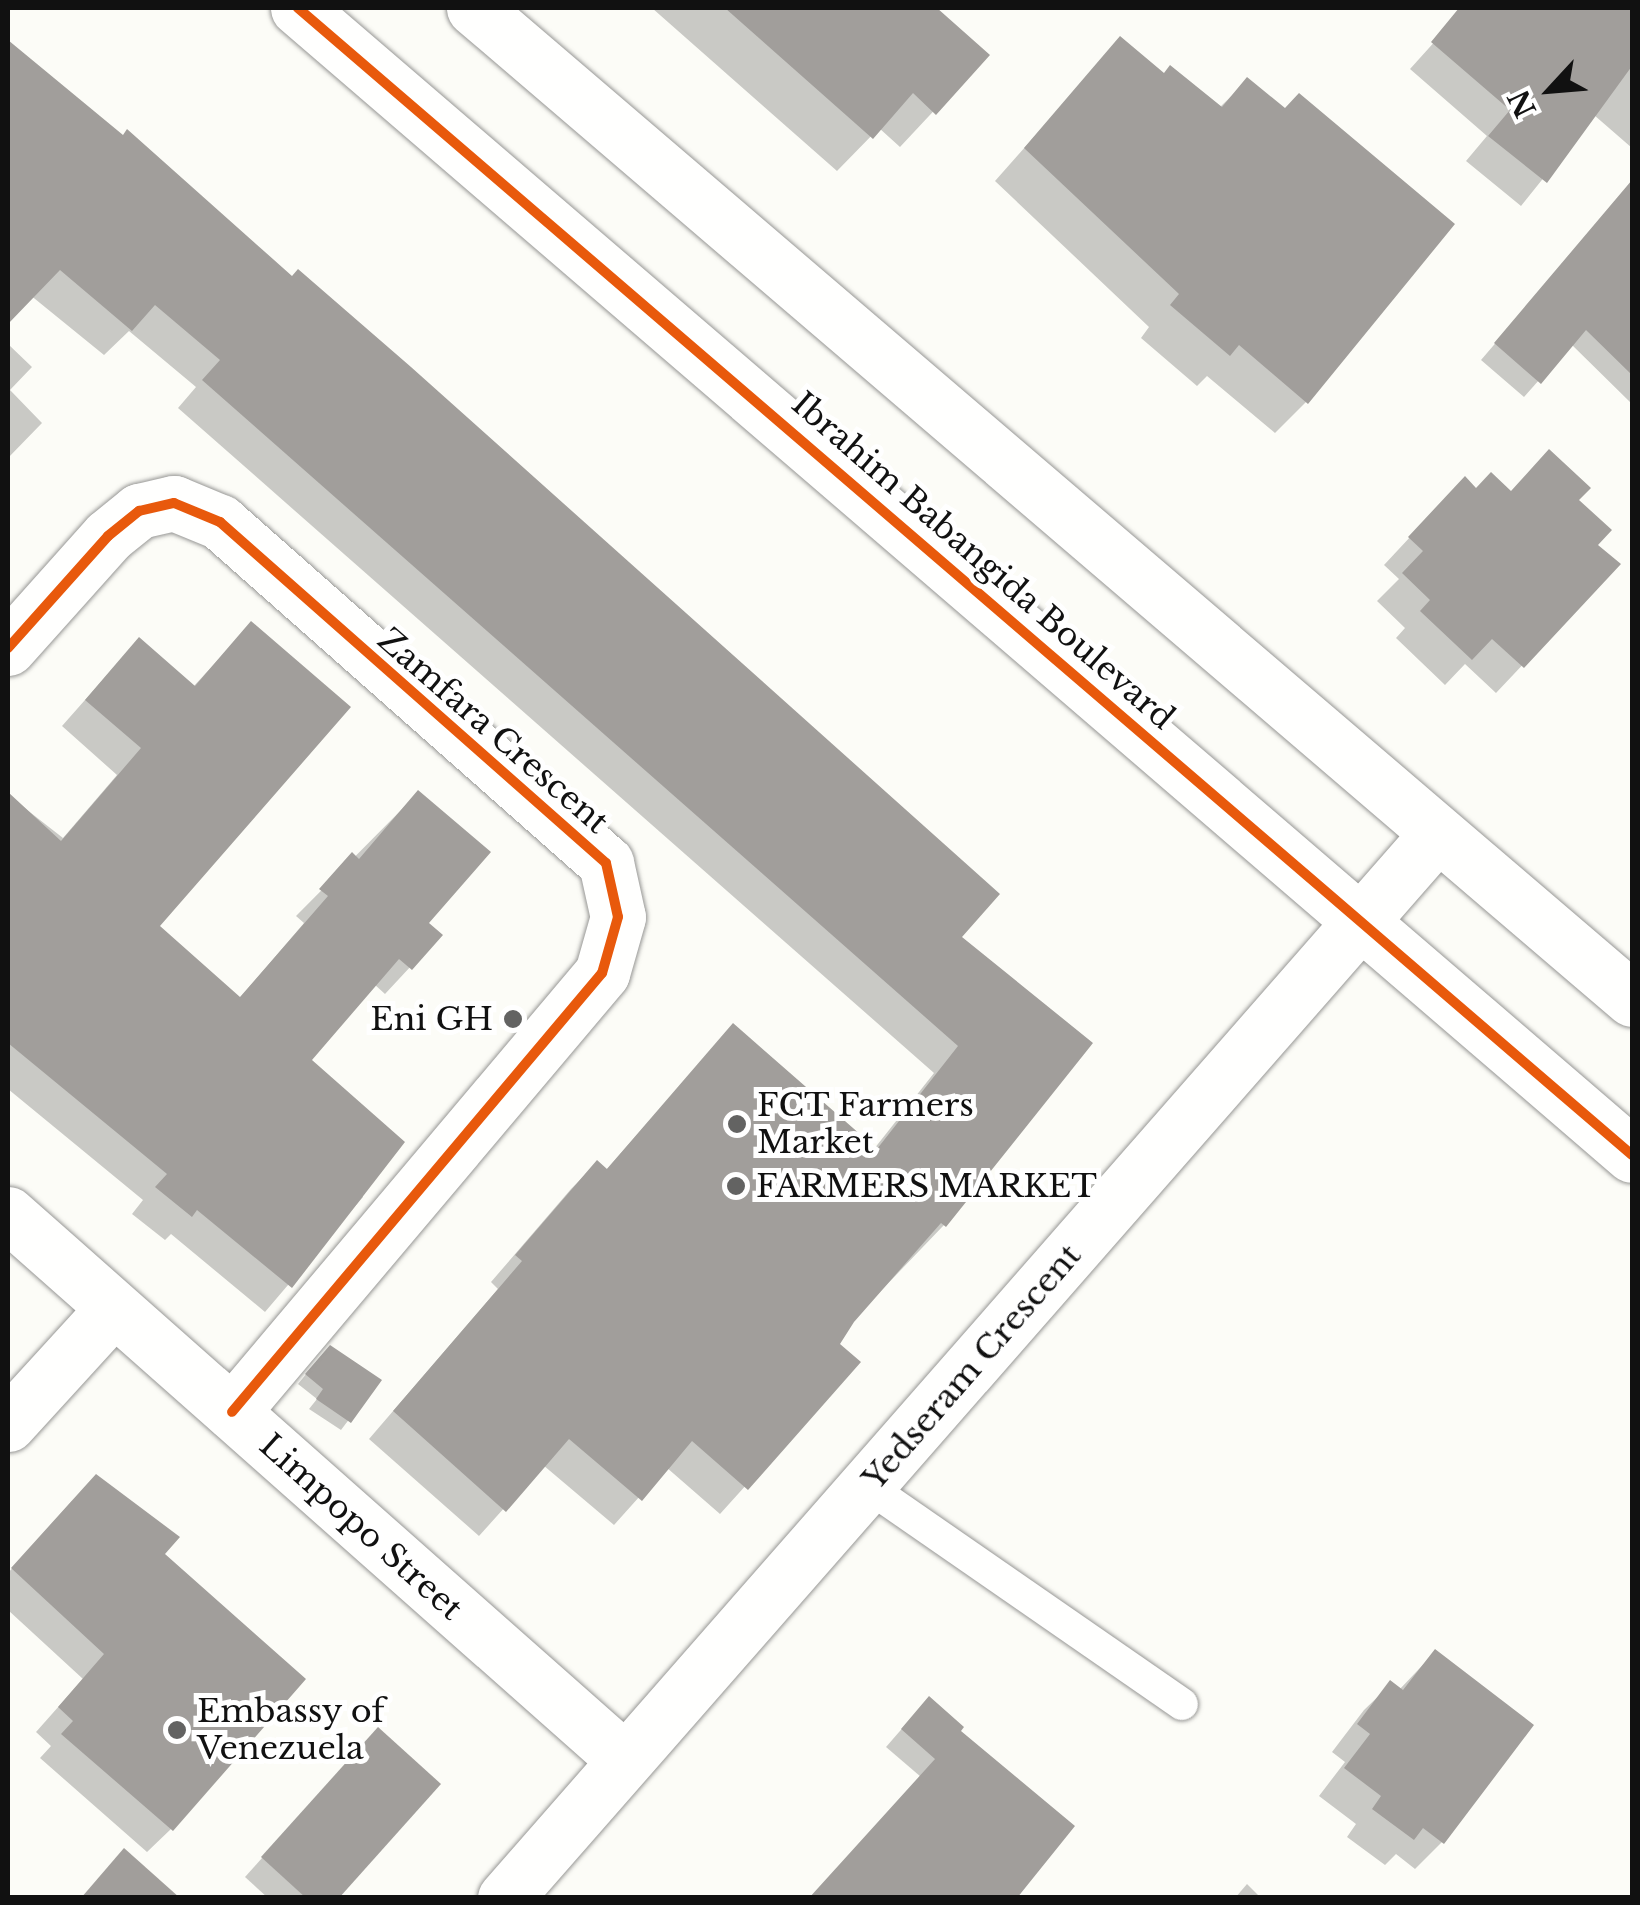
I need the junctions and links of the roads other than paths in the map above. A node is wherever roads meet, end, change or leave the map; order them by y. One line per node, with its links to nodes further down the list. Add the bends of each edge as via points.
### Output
1 (298, 8): 5 (street, Ibrahim Babangida Boulevard)
2 (474, 8): 4 (street)
3 (8, 648): 10 (street, Zamfara Crescent, via 108,536 140,510 174,503 220,522 606,863 618,917 602,974)
4 (1437, 834): 5 (street, Yedseram Crescent); 6 (street)
5 (1366, 921): 7 (street, Ibrahim Babangida Boulevard); 12 (street, Yedseram Crescent)
6 (1632, 999)
7 (1632, 1156)
8 (8, 1214): 9 (street, Limpopo Street)
9 (113, 1309): 10 (street, Limpopo Street); 11 (street)
10 (232, 1412): 14 (street, Limpopo Street)
11 (8, 1424)
12 (867, 1486): 13 (lane); 14 (street, Yedseram Crescent)
13 (1182, 1704)
14 (624, 1760): 15 (street, Yedseram Crescent)
15 (505, 1898)

